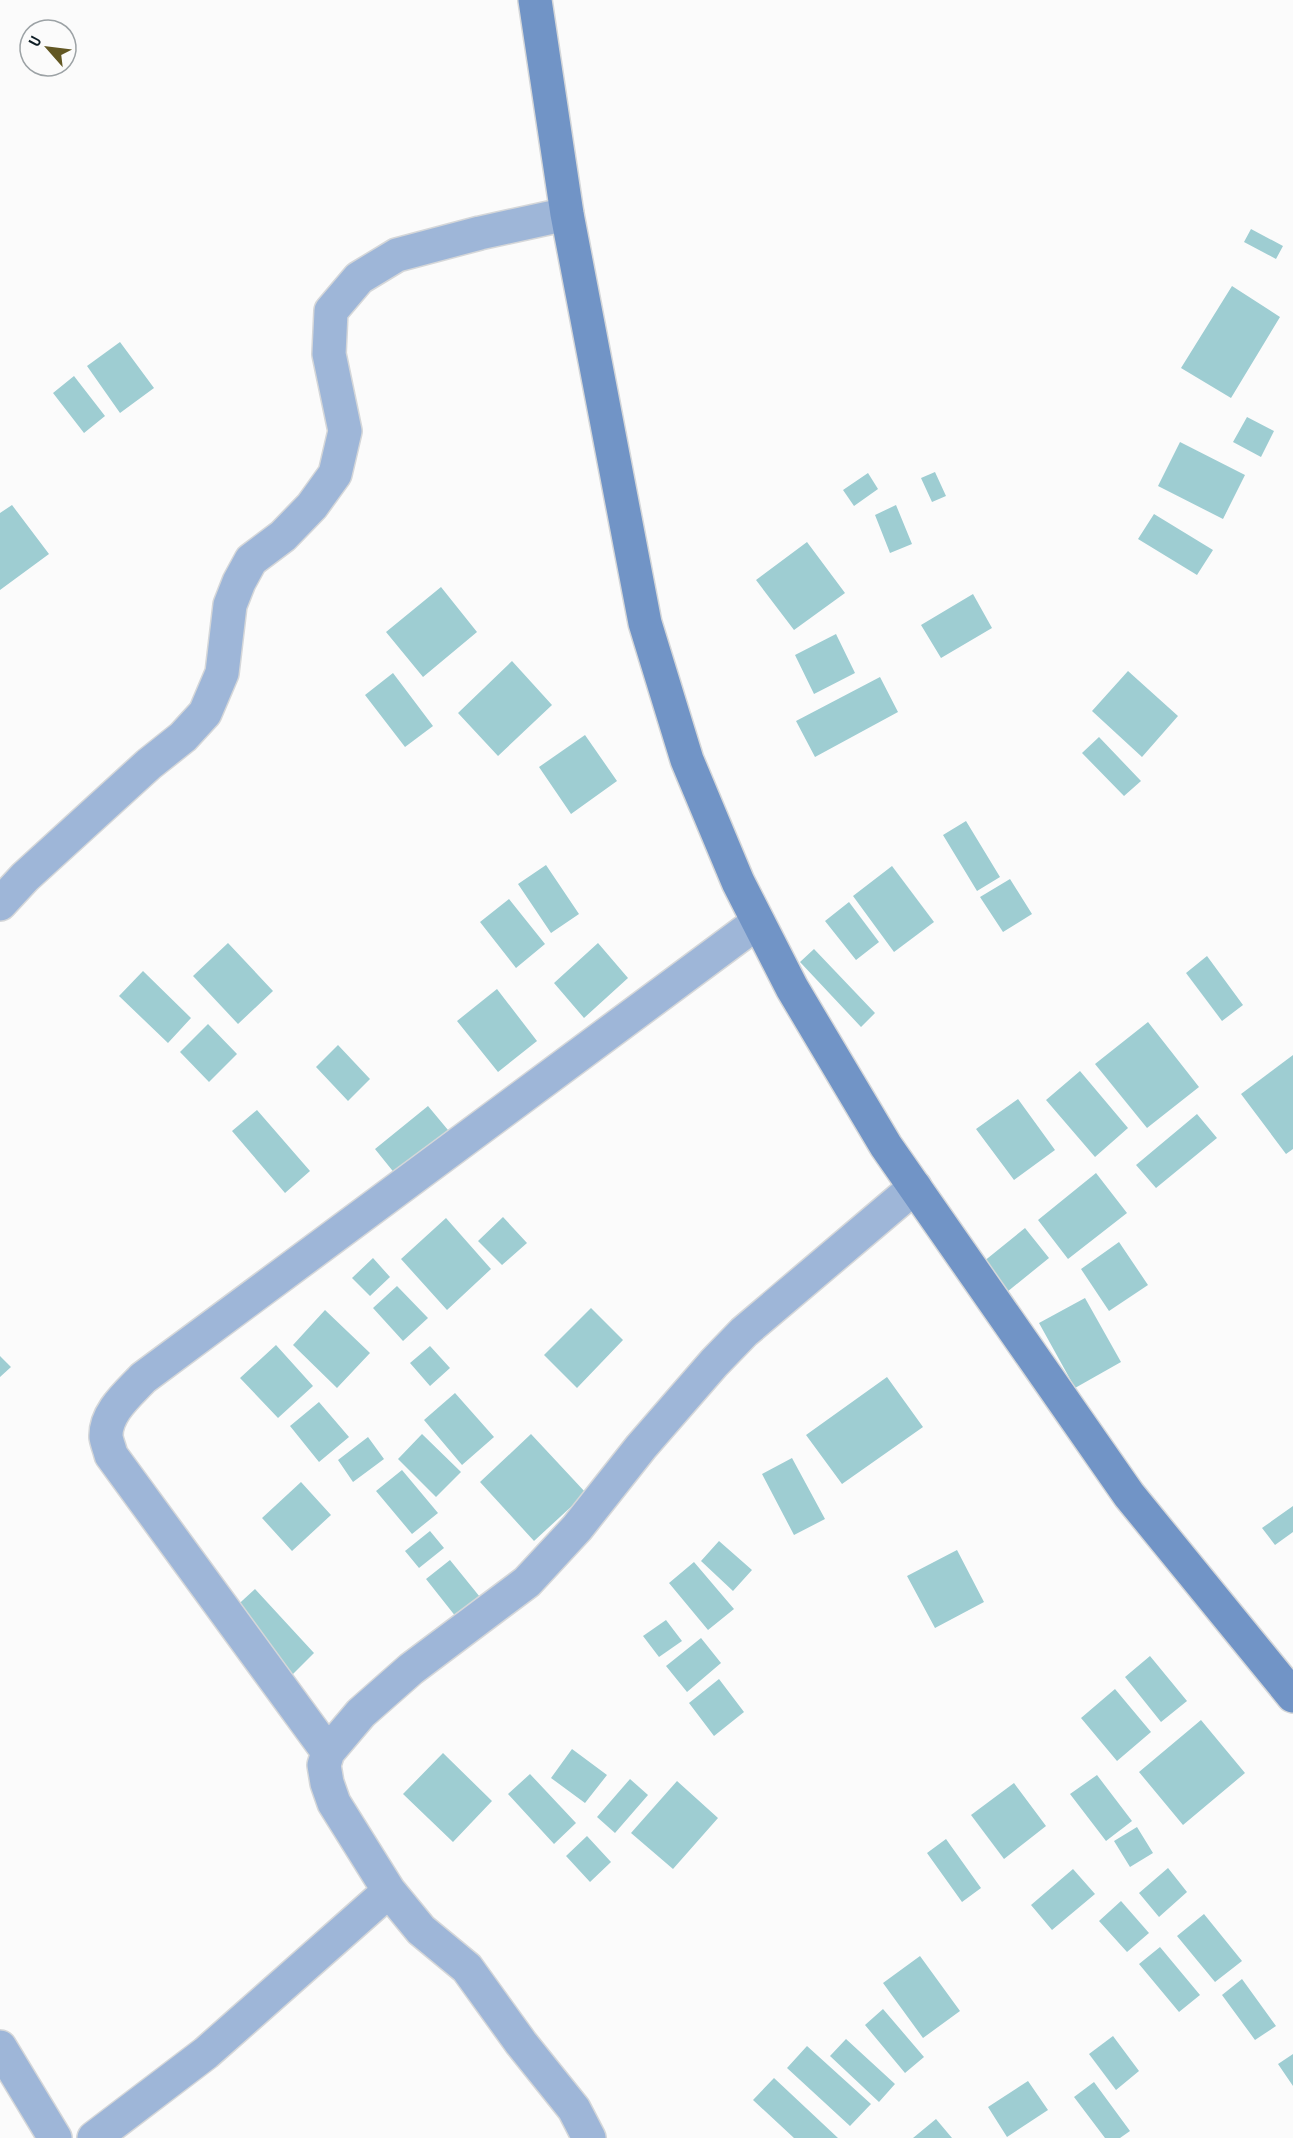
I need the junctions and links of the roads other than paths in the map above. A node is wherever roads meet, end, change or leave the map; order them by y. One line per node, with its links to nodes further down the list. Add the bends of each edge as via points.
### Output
1 (535, 0): 2 (main road)
2 (567, 214): 3 (street, via 397,255 359,278 331,311 329,354 345,431 335,474 283,537 251,560 239,582 230,605 222,673 205,713 183,737 25,876); 4 (main road, via 645,623 687,760)
3 (0, 904)
4 (758, 922): 5 (main road, via 792,988 886,1146); 7 (street, via 143,1378 109,1420 106,1437 111,1455)
5 (915, 1187): 6 (main road, via 1129,1495); 7 (street, via 729,1347 527,1582 411,1669 361,1713)
6 (1293, 1696)
7 (328, 1752): 8 (street, via 324,1765 334,1803)
8 (389, 1891): 11 (street, via 206,2053); 12 (street, via 421,1930 468,1968 573,2109)
9 (0, 2047): 10 (street)
10 (55, 2138)
11 (94, 2138)
12 (589, 2138)

